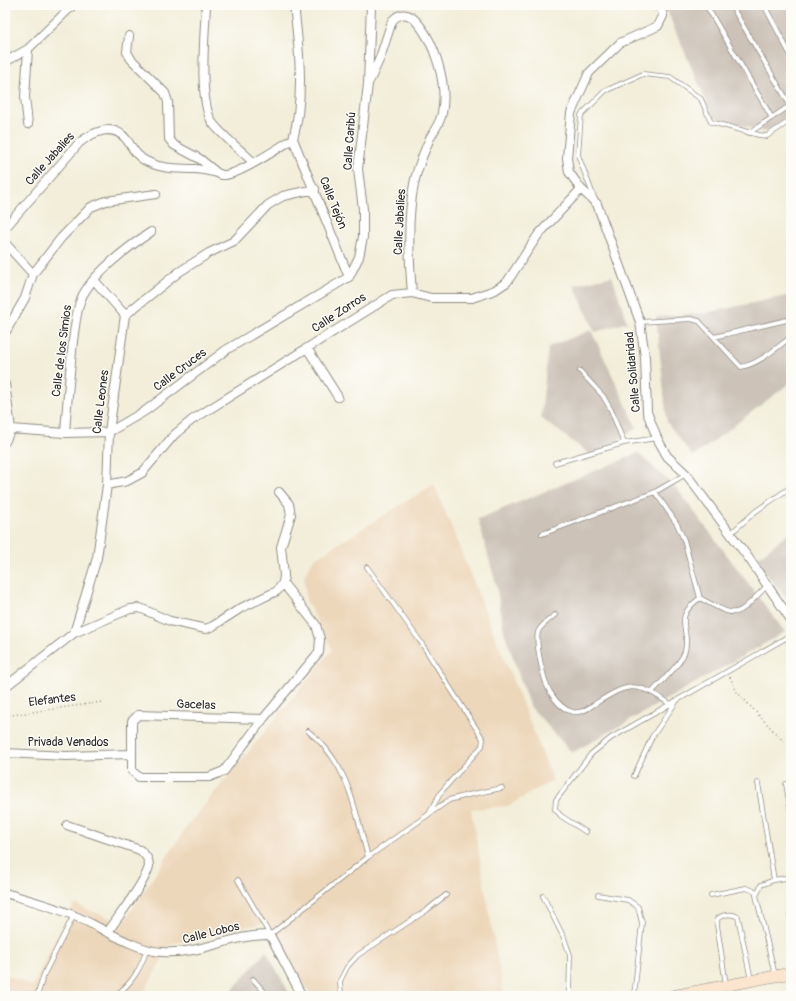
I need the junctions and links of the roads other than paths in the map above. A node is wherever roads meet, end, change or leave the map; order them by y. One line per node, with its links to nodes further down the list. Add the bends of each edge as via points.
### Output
1 (73, 5): 11 (street)
2 (206, 5): 21 (street, via 206,107 212,122)
3 (294, 5): 20 (street, via 300,63 297,123)
4 (371, 5): 14 (street, Calle Caribú)
5 (652, 5): 6 (street)
6 (662, 5): 24 (street, via 663,16 658,26 620,43 589,73 571,113 567,158 569,172)
7 (706, 5): 16 (lane)
8 (731, 5): 15 (lane)
9 (764, 5): 12 (lane)
10 (129, 36): 22 (street, via 127,52 131,59 158,85 168,102 169,139 174,145 200,159)
11 (28, 49): 13 (street); 18 (street, via 25,97)
12 (791, 56)
13 (5, 62)
14 (368, 84): 31 (street, Calle Caribú, via 358,169 364,237 360,257); 33 (street, Calle Jabalies, via 392,21 396,16 409,15 416,20 434,51 442,90 442,114 419,167 413,190 409,255)
15 (791, 105): 16 (lane)
16 (772, 118): 19 (lane)
17 (791, 120): 19 (lane, via 767,136)
18 (28, 124)
19 (749, 132): 26 (lane, via 711,122 701,99 670,77 643,74 605,91 581,115 578,155)
20 (293, 139): 21 (street, Calle Jabalies); 23 (street, Calle Tejón)
21 (254, 163): 22 (street, Calle Jabalies, via 231,173 222,175)
22 (216, 172): 27 (street, Calle Jabalies, via 159,167 146,162 120,134 112,130 102,130 90,134 79,143)
23 (315, 189): 31 (street, Calle Tejón); 34 (street, via 283,196 268,205 234,241 179,272)
24 (580, 189): 26 (street); 33 (street, Calle Zorros, via 538,235 507,282 496,290 472,298 431,298)
25 (156, 194): 30 (street, via 106,201 91,207 61,238)
26 (597, 204): 36 (street, Calle Solidaridad)
27 (5, 228)
28 (151, 232): 32 (street, Calle de los Simios, via 130,245)
29 (5, 243): 30 (street)
30 (33, 274): 37 (street, via 25,298)
31 (349, 277): 45 (street, Calle Cruces, via 226,350 145,411)
32 (94, 280): 34 (street); 46 (street, Calle de los Simios, via 81,298 76,318)
33 (412, 293): 40 (street, Calle Zorros, via 392,295)
34 (125, 315): 45 (street, Calle Leones)
35 (791, 319): 38 (lane)
36 (640, 322): 38 (lane, via 691,319 699,321); 47 (street, Calle Solidaridad, via 645,357 647,412)
37 (5, 333)
38 (714, 337): 39 (lane, via 741,367 757,361)
39 (791, 337)
40 (307, 348): 43 (street); 52 (street, Calle Zorros, via 192,420 174,435 135,478)
41 (580, 371): 49 (lane, via 603,396)
42 (5, 384): 44 (street)
43 (338, 397)
44 (11, 428): 46 (street, Calle Cruces); 48 (street)
45 (109, 432): 46 (street, Calle Cruces); 52 (street, Calle Leones)
46 (65, 433)
47 (657, 438): 49 (lane); 51 (street, Calle Solidaridad, via 667,456)
48 (5, 442)
49 (624, 443): 50 (lane)
50 (555, 463)
51 (686, 474): 55 (lane); 57 (street, Calle Solidaridad)
52 (107, 485): 64 (street, Calle Leones, via 97,558)
53 (791, 487): 57 (lane, via 756,510)
54 (279, 492): 59 (street, via 289,504 291,515 281,547)
55 (655, 492): 56 (lane); 61 (lane, via 677,524)
56 (542, 534)
57 (730, 534): 60 (street, Calle Solidaridad)
58 (367, 567): 79 (lane, via 420,641 483,739 482,746 441,792)
59 (283, 584): 64 (street, via 278,591 241,608 206,629 170,621 140,608 130,609); 70 (street, via 316,625 320,639 319,652)
60 (767, 586): 61 (lane, via 741,611 732,614); 63 (street, Calle Solidaridad)
61 (700, 598): 67 (lane, via 685,613 683,624 686,650 682,658)
62 (555, 615): 67 (lane, via 539,630 537,638 550,691 560,705 574,712 586,710 624,687 638,687)
63 (791, 620)
64 (74, 633): 66 (street)
65 (791, 635): 68 (lane)
66 (5, 686)
67 (652, 692): 69 (lane)
68 (677, 700): 69 (lane); 74 (lane, via 652,737)
69 (670, 704): 81 (lane, via 611,738 590,754 556,800 555,808 561,816)
70 (262, 719): 73 (street, Gacelas, via 138,715 132,721); 73 (street, via 224,771 215,775 140,777 132,771)
71 (308, 731): 82 (lane, via 322,742 348,784)
72 (5, 753): 73 (street, Privada Venados, via 66,756)
73 (131, 754)
74 (634, 776)
75 (758, 783): 85 (lane)
76 (786, 784): 78 (lane)
77 (502, 788): 79 (lane, via 449,800)
78 (791, 813)
79 (429, 814): 82 (lane)
80 (67, 826): 95 (street, via 140,850 147,857 149,866 144,877)
81 (586, 832)
82 (368, 857): 96 (lane)
83 (791, 877): 85 (lane)
84 (238, 880): 96 (lane)
85 (774, 880): 87 (lane, via 761,885)
86 (5, 893): 92 (street, Calle Lobos)
87 (756, 894): 90 (lane, via 750,888); 99 (lane)
88 (446, 895): 108 (lane, via 358,955 346,967 340,981)
89 (598, 895): 110 (lane, via 628,900 638,907 642,923)
90 (711, 895)
91 (543, 896): 109 (lane, via 570,955)
92 (74, 915): 95 (street, Calle Lobos); 104 (lane, via 44,974)
93 (790, 915): 94 (lane)
94 (791, 918)
95 (108, 932): 97 (street, Calle Lobos)
96 (270, 935): 97 (street, Calle Lobos, via 253,935 185,953); 107 (street)
97 (147, 949): 105 (lane, via 136,976)
98 (791, 973): 99 (main road)
99 (776, 975): 101 (main road)
100 (254, 979): 106 (lane)
101 (751, 980): 102 (main road); 102 (lane, via 738,917 733,914 720,916 717,925)
102 (726, 985): 103 (main road)
103 (687, 995): 111 (main road)
104 (37, 996)
105 (115, 996)
106 (268, 996)
107 (302, 996)
108 (341, 996)
109 (569, 996)
110 (634, 996)
111 (672, 996)

